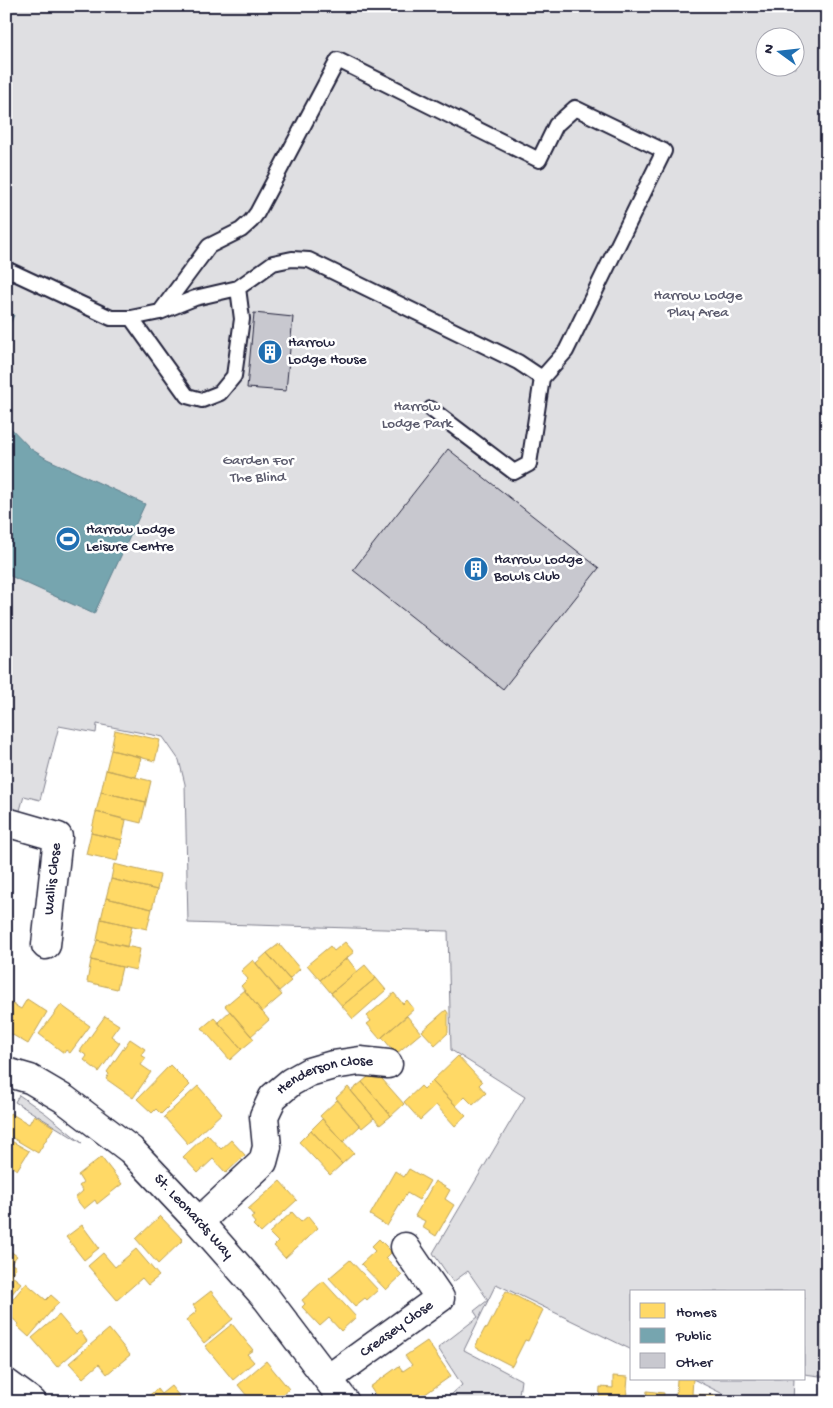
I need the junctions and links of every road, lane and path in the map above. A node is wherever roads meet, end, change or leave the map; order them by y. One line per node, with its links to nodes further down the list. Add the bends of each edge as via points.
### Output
1 (6, 269): 4 (lane, via 111,318)
2 (238, 288): 3 (lane, via 195,298); 4 (lane, via 242,319 234,376 220,393 202,400 187,396); 5 (lane, via 273,263 309,260 518,362)
3 (160, 312): 4 (lane); 5 (lane, via 210,246 241,230 258,213 338,60 539,160 556,125 575,108 664,150 566,351)
4 (131, 318)
5 (542, 378): 6 (lane, via 528,464 514,472)
6 (430, 409)
7 (6, 822): 8 (street, Wallis Close, via 58,836)
8 (46, 945)
9 (388, 1064): 11 (street, Henderson Close, via 360,1061 334,1065 309,1072 291,1082 273,1097 264,1116 268,1147 264,1162)
10 (6, 1072): 11 (street, St. Leonards Way, via 30,1079 64,1099 131,1150)
11 (198, 1222): 13 (street, St. Leonards Way, via 267,1299)
12 (405, 1247): 13 (street, Creasey Close, via 440,1298)
13 (328, 1379): 16 (street, St. Leonards Way)
14 (6, 1383): 15 (street)
15 (32, 1402)
16 (345, 1402)

